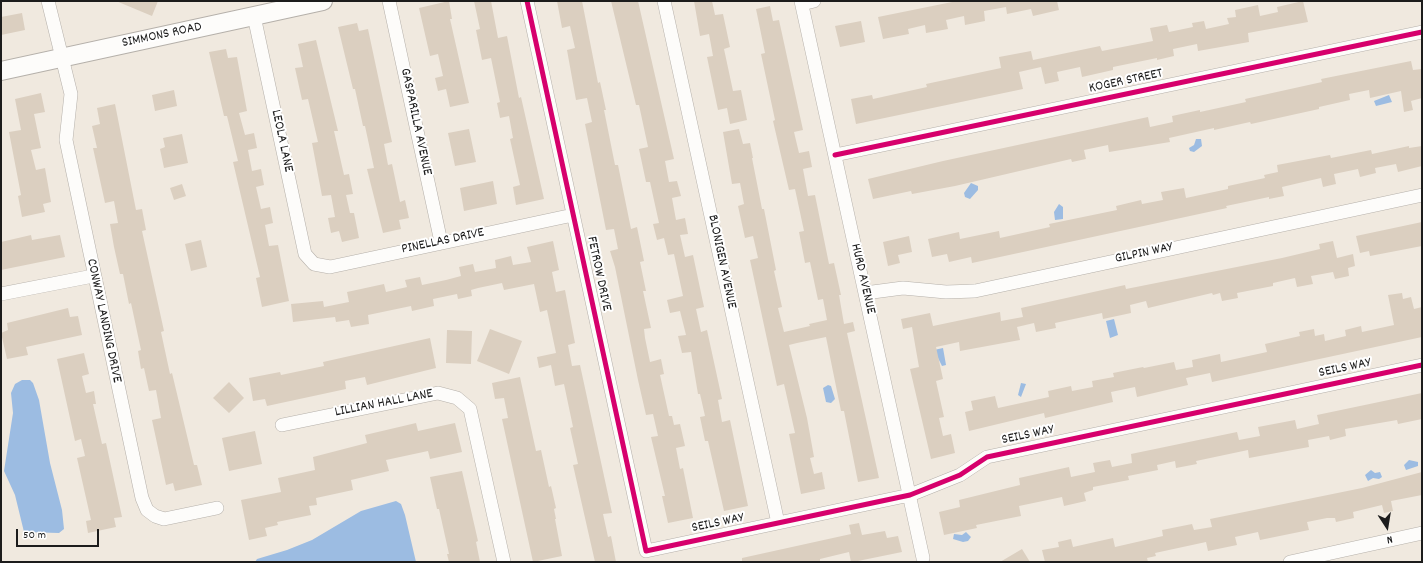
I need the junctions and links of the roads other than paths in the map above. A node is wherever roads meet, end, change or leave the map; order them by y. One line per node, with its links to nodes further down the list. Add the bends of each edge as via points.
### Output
1 (48, 1): 9 (street, CONWAY LANDING DRIVE)
2 (323, 1): 7 (street, SIMMONS ROAD)
3 (389, 1): 14 (street, GASPARILLA AVENUE)
4 (527, 1): 13 (street, FETROW DRIVE)
5 (664, 1): 23 (street, BLONIGEN AVENUE)
6 (806, 2): 11 (street, HURD AVENUE)
7 (254, 16): 9 (street, SIMMONS ROAD); 15 (street, LEOLA LANE, via 305,254)
8 (1422, 32): 11 (street, KOGER STREET)
9 (62, 59): 10 (street, SIMMONS ROAD); 16 (street, CONWAY LANDING DRIVE, via 71,94 66,140)
10 (1, 71)
11 (835, 155): 17 (street, HURD AVENUE)
12 (1422, 195): 17 (street, GILPIN WAY, via 976,291 946,292 903,288)
13 (573, 215): 14 (street, PINELLAS DRIVE); 25 (street, FETROW DRIVE)
14 (442, 242): 15 (street, PINELLAS DRIVE, via 330,267)
15 (314, 264)
16 (93, 276): 18 (street); 22 (street, CONWAY LANDING DRIVE, via 142,498 147,510 154,516 164,519)
17 (865, 293): 21 (street, HURD AVENUE)
18 (1, 294)
19 (1422, 365): 21 (street, SEILS WAY, via 987,457 960,475)
20 (282, 425): 27 (street, LILLIAN HALL LANE, via 423,395 438,393 457,398 470,409)
21 (910, 495): 23 (street, SEILS WAY); 26 (street, HURD AVENUE)
22 (217, 508)
23 (778, 523): 25 (street, SEILS WAY)
24 (1422, 533): 28 (street)
25 (646, 551)
26 (923, 558)
27 (504, 562)
28 (1290, 562)

